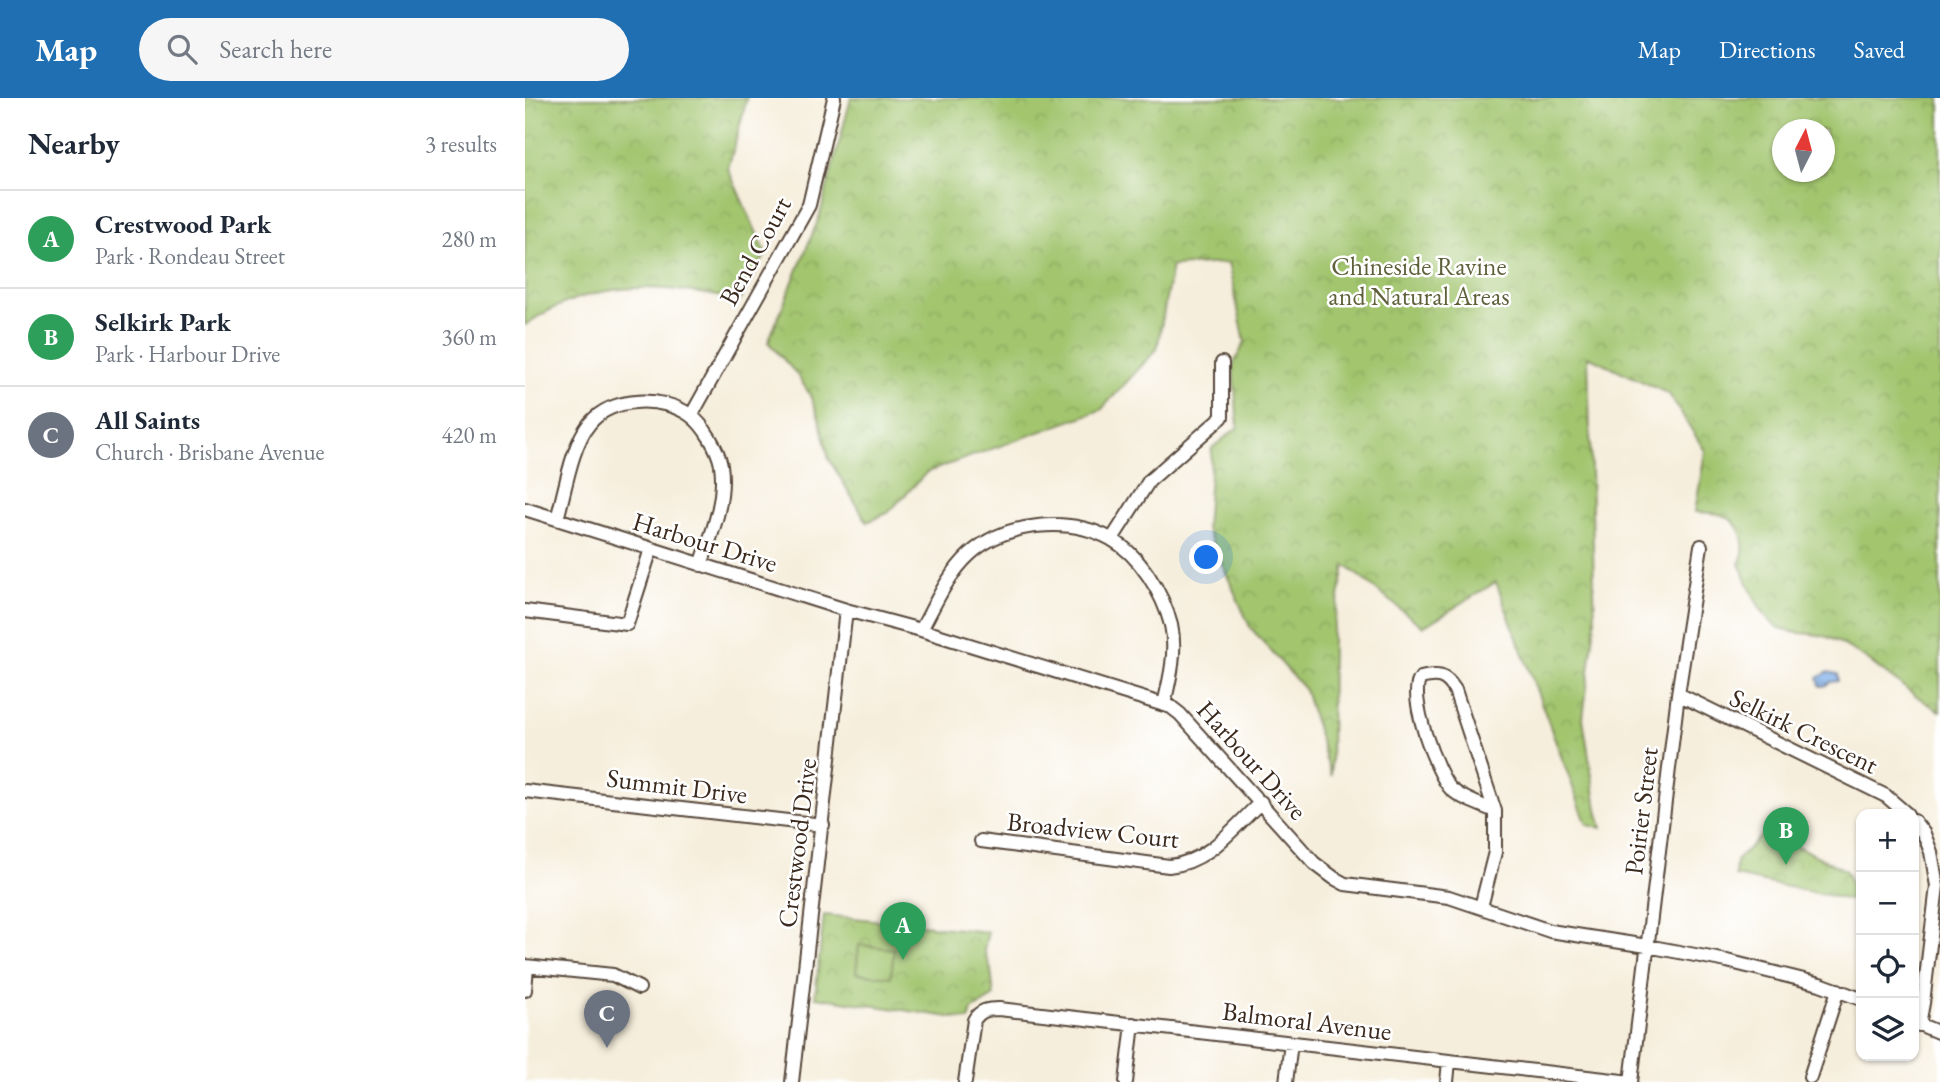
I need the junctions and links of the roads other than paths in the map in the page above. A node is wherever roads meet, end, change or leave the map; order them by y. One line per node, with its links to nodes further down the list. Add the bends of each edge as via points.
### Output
1 (834, 98): 3 (street, Bend Court, via 809,205)
2 (1222, 363): 6 (street, via 1222,417 1149,481)
3 (691, 416): 5 (street, via 640,402 600,414 580,440); 9 (street, via 717,453 722,475 720,502)
4 (525, 509): 5 (street, Harbour Drive)
5 (557, 519): 8 (street, Harbour Drive)
6 (1112, 539): 12 (street, via 1064,526 1031,527 1000,536 972,552 956,569); 14 (street, via 1145,572 1169,617 1173,647)
7 (1700, 546): 13 (street, Poirier Street)
8 (652, 550): 9 (street, Harbour Drive); 11 (street, via 628,624)
9 (701, 565): 10 (street, Harbour Drive)
10 (846, 610): 12 (street, Harbour Drive); 19 (street, Crestwood Drive)
11 (525, 611)
12 (922, 630): 14 (street, Harbour Drive)
13 (1678, 694): 17 (street, Selkirk Crescent, via 1886,796); 23 (street, Poirier Street)
14 (1164, 704): 16 (street, Harbour Drive, via 1180,714)
15 (525, 791): 19 (street, Summit Drive)
16 (1261, 802): 21 (street, Broadview Court, via 1204,855 1181,865); 22 (street, Harbour Drive, via 1314,863 1334,878 1362,887 1439,895)
17 (1901, 809)
18 (1495, 811): 18 (street, via 1455,690 1444,677 1421,678 1417,701 1442,777 1454,792); 22 (street, via 1495,852)
19 (823, 825): 36 (street, Crestwood Drive)
20 (1919, 828): 29 (street, via 1931,852 1937,887)
21 (981, 841)
22 (1481, 907): 23 (street, Harbour Drive, via 1550,931)
23 (1647, 946): 27 (street, Harbour Drive, via 1793,976); 41 (street, Poirier Street)
24 (526, 966): 25 (street, via 613,975); 26 (street)
25 (639, 988)
26 (525, 990)
27 (1838, 990): 28 (street, Harbour Drive); 35 (street)
28 (1858, 998)
29 (1919, 1014)
30 (1133, 1024): 33 (street, Balmoral Avenue); 37 (street, Balmoral Avenue, via 988,1009 978,1013 972,1028); 38 (street)
31 (1919, 1024): 32 (street)
32 (1940, 1033)
33 (1291, 1043): 34 (street, Balmoral Avenue); 39 (street)
34 (1449, 1061): 40 (street); 41 (street, Balmoral Avenue)
35 (1810, 1077)
36 (792, 1082)
37 (965, 1082)
38 (1126, 1082)
39 (1286, 1082)
40 (1447, 1082)
41 (1631, 1082)

